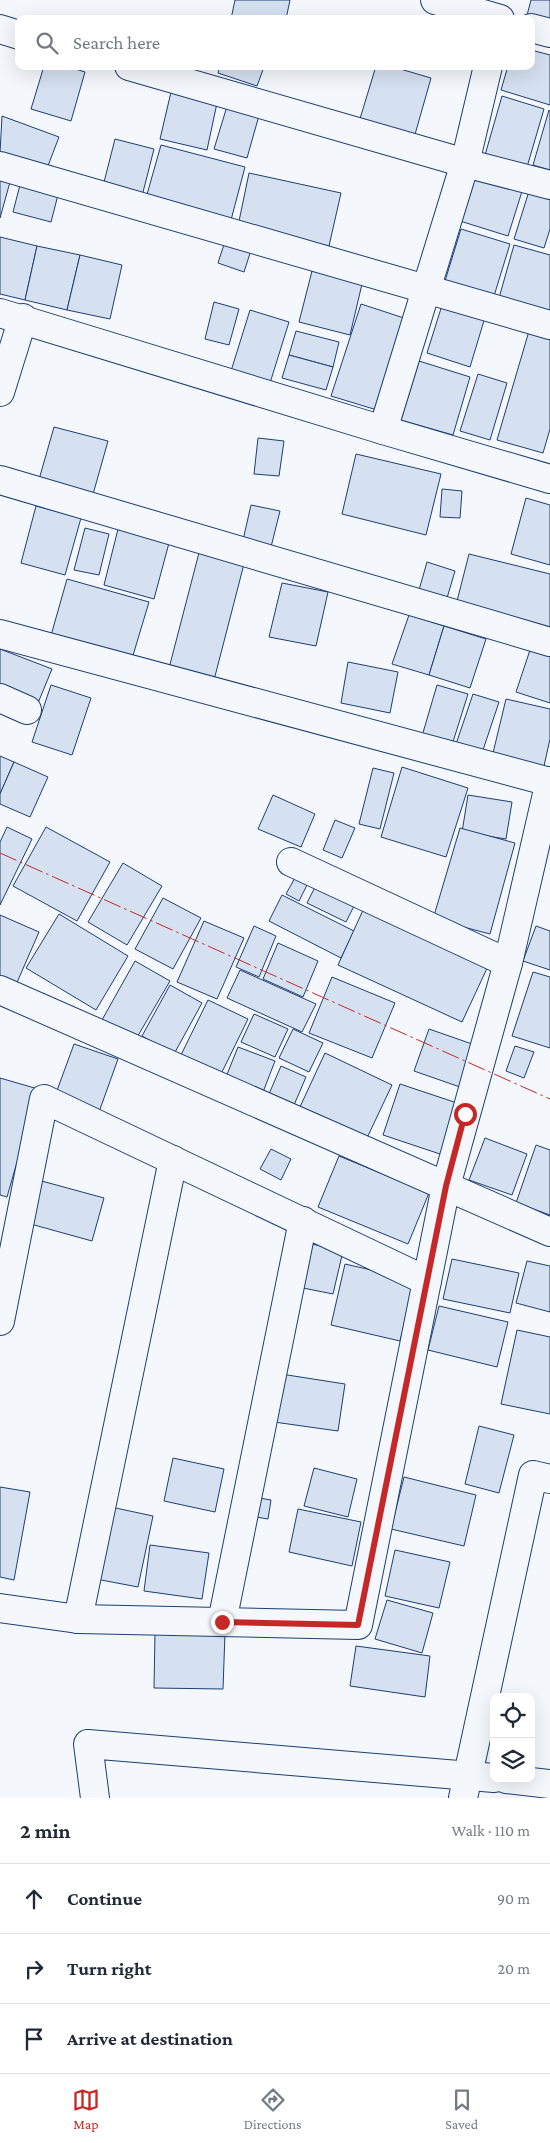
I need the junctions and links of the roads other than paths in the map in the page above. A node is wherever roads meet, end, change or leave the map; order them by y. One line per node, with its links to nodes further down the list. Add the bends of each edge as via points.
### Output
1 (435, 0): 3 (street)
2 (505, 0): 4 (street)
3 (486, 15)
4 (501, 15)
5 (0, 29): 8 (street)
6 (535, 29): 7 (street)
7 (550, 33)
8 (15, 34)
9 (143, 70): 11 (street)
10 (487, 70): 11 (street)
11 (465, 163): 13 (street); 14 (street)
12 (0, 166): 14 (street)
13 (550, 185)
14 (425, 289): 16 (street); 18 (street)
15 (12, 316): 17 (street); 18 (street)
16 (550, 325)
17 (0, 392)
18 (383, 430): 19 (street)
19 (550, 479)
20 (0, 480): 22 (street)
21 (0, 634): 25 (street)
22 (550, 642)
23 (0, 698): 24 (street)
24 (27, 710)
25 (550, 782): 27 (street)
26 (291, 862): 27 (street)
27 (508, 962): 30 (street)
28 (0, 990): 30 (street)
29 (173, 1160): 31 (street); 34 (street, via 44,1099); 37 (street)
30 (446, 1186): 32 (street); 33 (street)
31 (303, 1221): 33 (street); 38 (street)
32 (550, 1232)
33 (427, 1281): 38 (street, via 358,1625)
34 (0, 1321)
35 (550, 1479): 40 (street, via 533,1476)
36 (0, 1608): 37 (street)
37 (78, 1619): 38 (street)
38 (222, 1622)
39 (535, 1782): 41 (street)
40 (475, 1784): 42 (street, via 88,1744)
41 (550, 1784)
42 (95, 1798)

